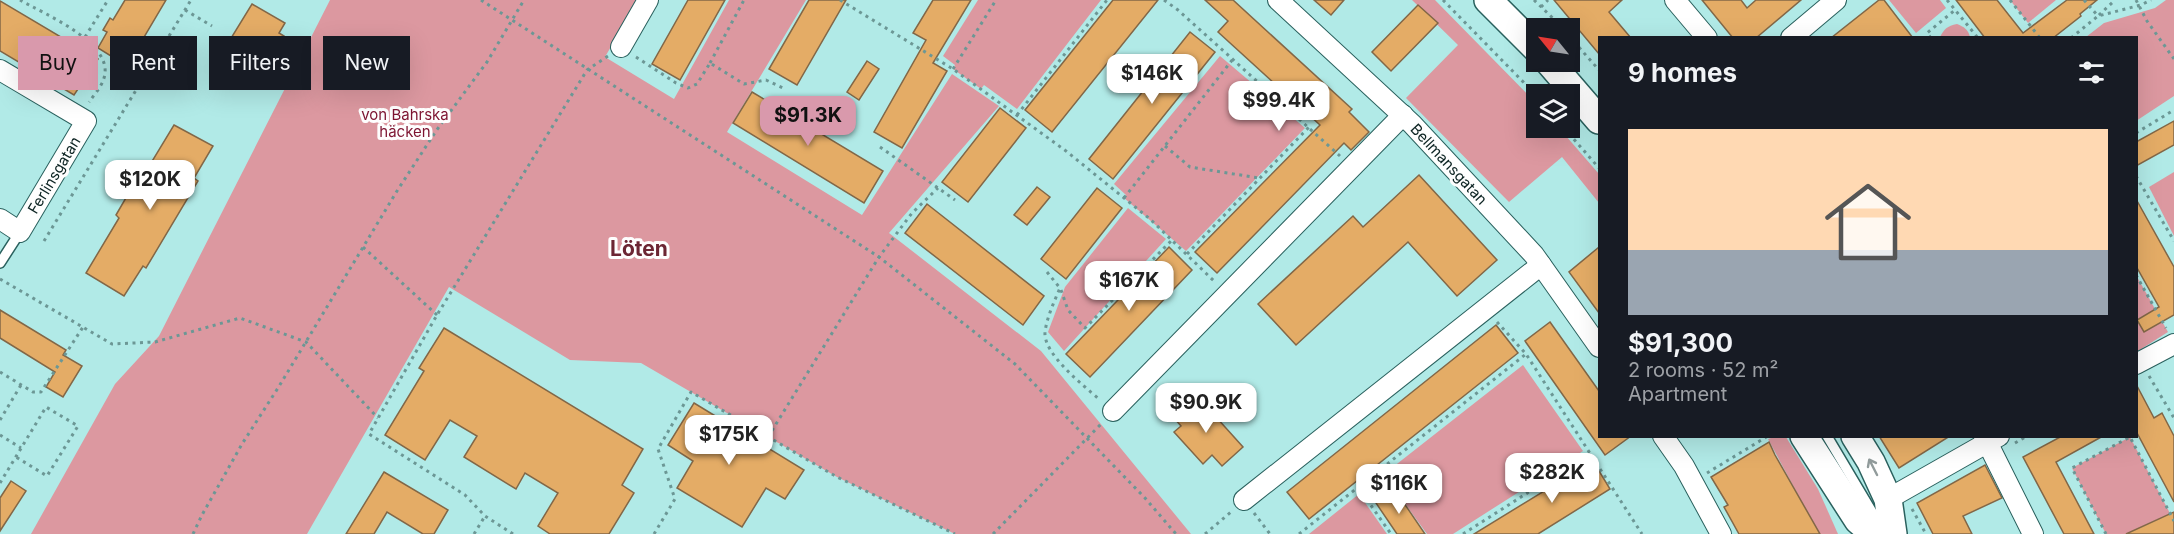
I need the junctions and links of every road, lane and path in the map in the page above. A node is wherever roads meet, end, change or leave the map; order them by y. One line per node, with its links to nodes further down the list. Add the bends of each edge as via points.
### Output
1 (20, 0): 33 (path)
2 (108, 0): 34 (path)
3 (191, 0): 27 (path)
4 (481, 0): 31 (path)
5 (524, 0): 31 (path)
6 (648, 0): 42 (street)
7 (744, 0): 47 (path)
8 (840, 0): 48 (path)
9 (996, 0): 48 (path)
10 (1107, 0): 58 (path)
11 (1164, 0): 45 (path)
12 (1278, 0): 59 (street, Bellmansgatan)
13 (1443, 0): 53 (path)
14 (1488, 0): 41 (main road)
15 (1533, 0): 26 (path)
16 (1548, 0): 26 (path)
17 (1675, 0): 35 (street)
18 (1836, 0): 36 (street)
19 (1947, 0): 28 (path)
20 (2010, 0): 39 (path)
21 (2084, 0): 29 (path)
22 (2115, 0): 29 (path)
23 (2136, 0): 25 (path)
24 (2151, 0): 25 (path)
25 (2140, 5): 29 (path); 46 (path)
26 (1541, 7): 30 (path)
27 (185, 10): 32 (path); 77 (path)
28 (1955, 10): 37 (path, via 1927,33); 38 (path)
29 (2098, 16): 40 (path)
30 (1553, 18)
31 (512, 21): 51 (path); 79 (path, via 436,131)
32 (212, 26)
33 (83, 36)
34 (86, 36)
35 (1705, 36)
36 (1793, 36)
37 (1929, 36)
38 (1976, 36)
39 (2038, 36)
40 (2073, 36)
41 (1526, 38)
42 (621, 47): 47 (path, via 688,88 698,84); 51 (path)
43 (1580, 48): 49 (path)
44 (98, 51): 54 (path, via 105,64)
45 (1233, 59): 62 (path); 65 (path)
46 (2174, 59)
47 (710, 63): 55 (path, via 744,84 766,80)
48 (953, 69): 58 (path)
49 (1598, 69)
50 (0, 70): 60 (street, Ferlinsgatan)
51 (587, 70): 81 (path); 90 (path)
52 (1558, 72): 61 (main road)
53 (1526, 85)
54 (98, 88)
55 (785, 89)
56 (97, 90): 60 (path)
57 (2173, 113): 63 (path)
58 (1017, 115): 72 (path)
59 (1403, 115): 67 (street); 83 (street, Bellmansgatan)
60 (80, 117): 75 (street, Ferlinsgatan, via 86,122)
61 (1598, 119)
62 (1309, 127): 67 (path); 69 (path)
63 (2138, 132)
64 (1573, 138): 68 (path)
65 (1165, 146): 69 (path, via 1190,167); 72 (path)
66 (880, 147): 71 (path)
67 (1352, 167): 88 (street)
68 (1598, 167)
69 (1260, 178): 80 (path)
70 (2138, 179): 78 (path)
71 (938, 188): 73 (path); 81 (path, via 912,213)
72 (1124, 198): 76 (path)
73 (955, 200)
74 (0, 219): 75 (street)
75 (20, 232): 82 (lane)
76 (1172, 240): 80 (path); 87 (path, via 1085,328 1068,310)
77 (44, 241)
78 (2174, 241)
79 (363, 248): 90 (path); 93 (path)
80 (1186, 254): 88 (path)
81 (879, 257): 104 (path); 105 (path, via 1015,364)
82 (0, 263)
83 (1541, 265): 89 (street); 94 (street, Bellmansgatan)
84 (1047, 272): 87 (path)
85 (0, 279): 91 (path)
86 (2138, 279): 92 (path)
87 (1060, 288): 99 (path, via 1045,335 1057,360)
88 (1228, 294): 99 (street)
89 (1485, 309): 95 (path); 121 (street)
90 (437, 315): 100 (path)
91 (82, 327): 93 (path, via 112,344 155,342 240,318); 98 (path, via 41,392)
92 (2171, 338): 96 (street)
93 (306, 342): 100 (path); 124 (path, via 242,444)
94 (1598, 346)
95 (1526, 354): 115 (path); 119 (path)
96 (2141, 368): 101 (path)
97 (0, 372): 98 (path)
98 (21, 385): 102 (path)
99 (1113, 411): 105 (path)
100 (378, 418): 122 (path, via 369,434 465,495)
101 (2174, 418)
102 (0, 420)
103 (0, 435): 114 (path)
104 (768, 437): 127 (path, via 691,392 658,449 675,499); 128 (path, via 837,477)
105 (1087, 438): 129 (path); 130 (path)
106 (1664, 438): 117 (street)
107 (1765, 438): 117 (path)
108 (1805, 438): 138 (main road, via 1858,520)
109 (1828, 438): 139 (lane)
110 (1856, 438): 120 (main road, one-way to 110)
111 (2128, 438): 142 (path, via 2072,468)
112 (2131, 438): 123 (path)
113 (1990, 439): 120 (street); 141 (street)
114 (21, 448): 116 (path); 116 (path, via 46,407 78,426 47,476)
115 (1590, 453): 135 (path); 136 (path)
116 (16, 457): 118 (path)
117 (1693, 482): 137 (street)
118 (0, 483)
119 (1358, 487): 133 (path); 134 (path)
120 (1888, 499): 140 (main road)
121 (1244, 500): 131 (path); 132 (path)
122 (485, 516): 125 (path); 126 (path)
123 (2174, 521)
124 (193, 534)
125 (474, 534)
126 (513, 534)
127 (654, 534)
128 (955, 534)
129 (993, 534)
130 (1176, 534)
131 (1205, 534)
132 (1270, 534)
133 (1299, 534)
134 (1391, 534)
135 (1463, 534)
136 (1642, 534)
137 (1720, 534)
138 (1874, 534)
139 (1885, 534)
140 (1893, 534)
141 (2032, 534)
142 (2106, 534)

